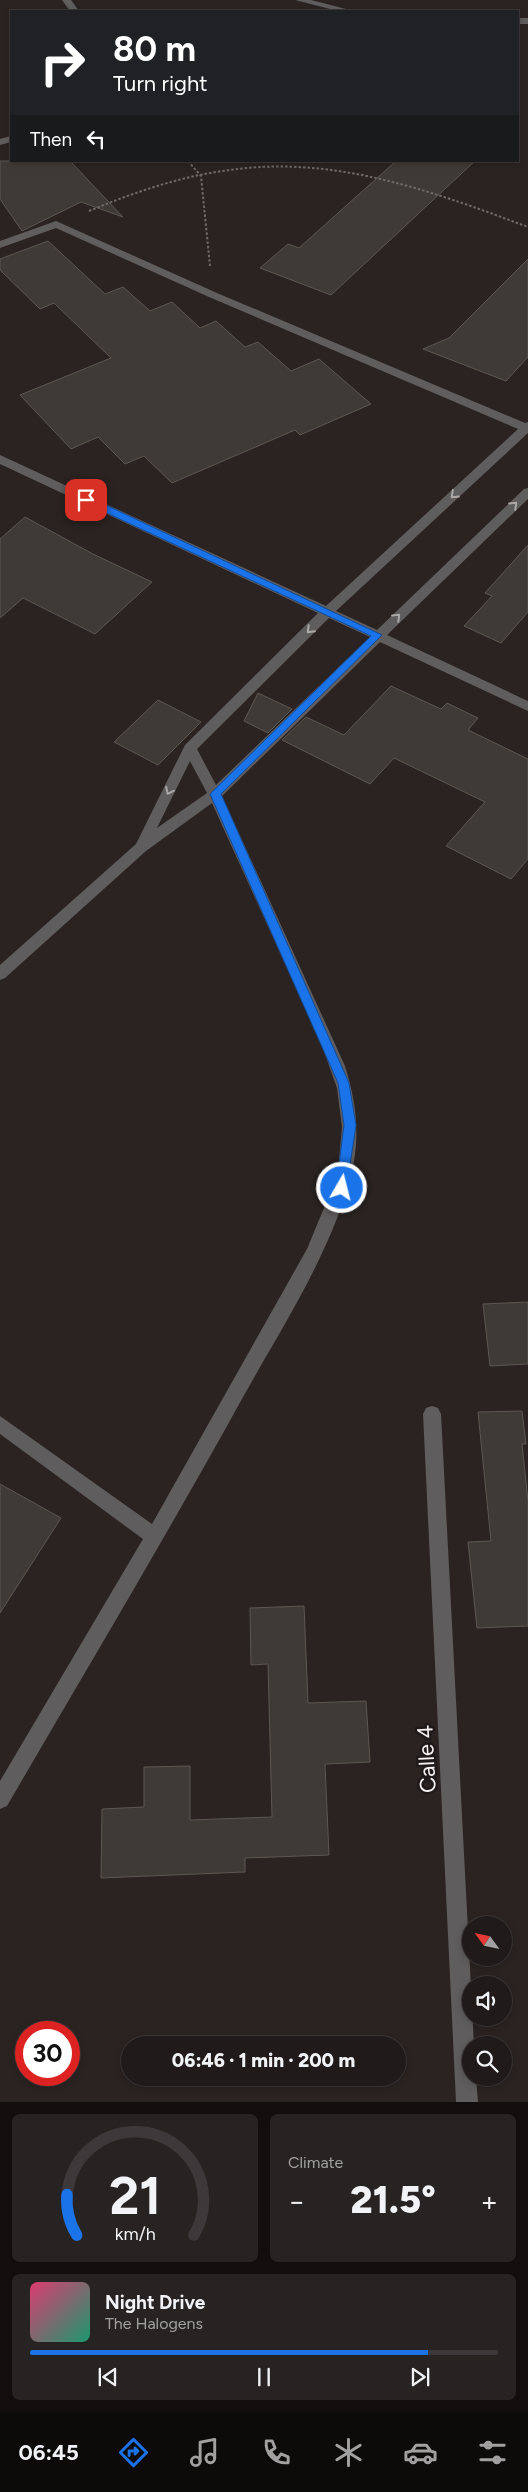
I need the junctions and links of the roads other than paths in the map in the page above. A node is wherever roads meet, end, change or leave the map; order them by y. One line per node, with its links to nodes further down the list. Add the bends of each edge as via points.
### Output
1 (299, 0): 2 (street)
2 (344, 10)
3 (0, 245): 4 (street, via 56,224 213,295)
4 (527, 427): 7 (street, one-way to 7)
5 (0, 459): 7 (street)
6 (528, 492): 8 (street, one-way to 6)
7 (327, 612): 8 (street); 10 (street, one-way to 10)
8 (378, 635): 9 (street); 11 (street)
9 (528, 706)
10 (190, 748): 11 (street); 12 (street, one-way to 12)
11 (215, 794): 12 (street); 16 (street, via 344,1083 350,1125 342,1188 312,1255)
12 (141, 848): 13 (street)
13 (0, 974)
14 (432, 1414): 18 (street, Calle 4)
15 (0, 1424): 16 (street)
16 (154, 1536): 17 (street)
17 (0, 1799)
18 (467, 2102)

